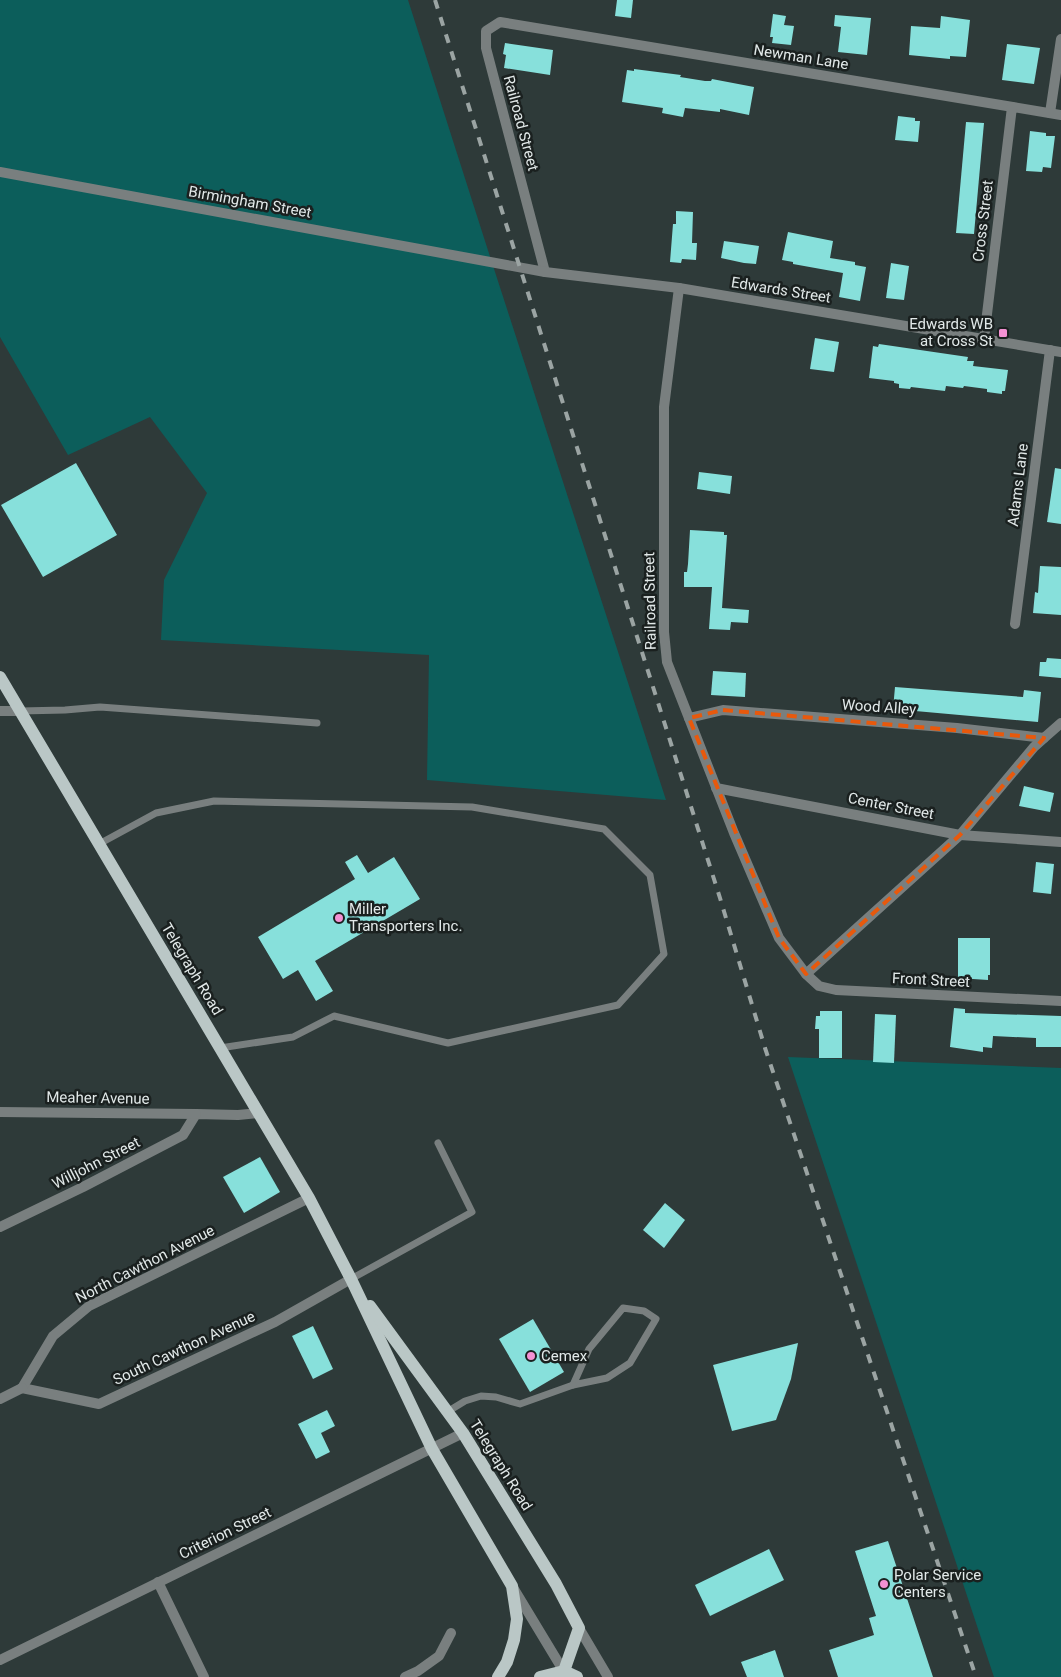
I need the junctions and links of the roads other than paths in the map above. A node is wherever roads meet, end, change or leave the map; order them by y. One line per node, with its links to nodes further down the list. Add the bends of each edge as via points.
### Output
1 (535, 28): 3 (street, Newman Lane); 8 (street, Railroad Street, via 500,22 486,31 486,48)
2 (1061, 39): 4 (street)
3 (1012, 108): 4 (street, Newman Lane); 10 (street, Cross Street)
4 (1050, 113): 5 (street, Newman Lane)
5 (1061, 115)
6 (0, 172): 7 (street, Birmingham Street)
7 (495, 262): 8 (street, Edwards Street)
8 (545, 272): 9 (street, Edwards Street)
9 (679, 288): 10 (street, Edwards Street); 17 (street, Railroad Street, via 664,407 664,632 667,662)
10 (984, 339): 11 (street, Edwards Street)
11 (1050, 350): 12 (street, Edwards Street); 13 (street, Adams Lane)
12 (1061, 352)
13 (1015, 624)
14 (0, 677): 16 (main road, Telegraph Road)
15 (0, 711): 16 (street)
16 (20, 711): 19 (lane, via 100,707); 24 (main road, Telegraph Road)
17 (689, 718): 20 (street, Wood Alley, via 723,710); 21 (street, Railroad Street)
18 (1061, 723): 20 (street)
19 (316, 724)
20 (1044, 738): 22 (street)
21 (716, 788): 22 (street, Center Street); 25 (street, Railroad Street, via 779,938)
22 (960, 835): 23 (street, Center Street); 25 (street)
23 (1061, 842)
24 (99, 844): 27 (main road, Telegraph Road); 27 (lane, via 156,812 214,801 472,807 604,829 650,875 664,954 618,1005 448,1043 334,1016 293,1037)
25 (806, 974): 26 (street, Front Street, via 819,986 836,990)
26 (1061, 1001)
27 (220, 1048): 29 (main road, Telegraph Road)
28 (0, 1112): 30 (street, Meaher Avenue)
29 (258, 1113): 30 (street, Meaher Avenue); 32 (main road, Telegraph Road)
30 (196, 1114): 33 (street, Willjohn Street, via 183,1135)
31 (438, 1143): 34 (lane, via 472,1212)
32 (310, 1198): 34 (main road, Telegraph Road); 36 (street, North Cawthon Avenue, via 89,1306 53,1336)
33 (0, 1227)
34 (351, 1279): 36 (street, South Cawthon Avenue, via 275,1322 99,1404); 38 (main road, Telegraph Road); 40 (main road, Telegraph Road)
35 (574, 1385): 35 (lane, via 589,1349 623,1308 644,1310 656,1319 630,1363 607,1378); 38 (lane, via 520,1404 481,1396)
36 (22, 1388): 37 (street)
37 (0, 1398)
38 (447, 1412): 39 (main road, Telegraph Road)
39 (463, 1433): 40 (street, Criterion Street); 43 (main road, Telegraph Road, via 556,1584)
40 (432, 1449): 41 (street, Criterion Street); 42 (main road, Telegraph Road)
41 (158, 1582): 45 (street, Criterion Street); 47 (street)
42 (512, 1586): 46 (street, Telegraph Road); 49 (main road, via 517,1619 514,1640)
43 (579, 1628): 46 (main road); 52 (street, Telegraph Road)
44 (451, 1632): 48 (street, via 438,1656)
45 (0, 1660)
46 (564, 1675): 50 (main road); 51 (main road)
47 (204, 1677)
48 (405, 1677)
49 (498, 1677)
50 (540, 1677)
51 (577, 1677)
52 (608, 1677)

